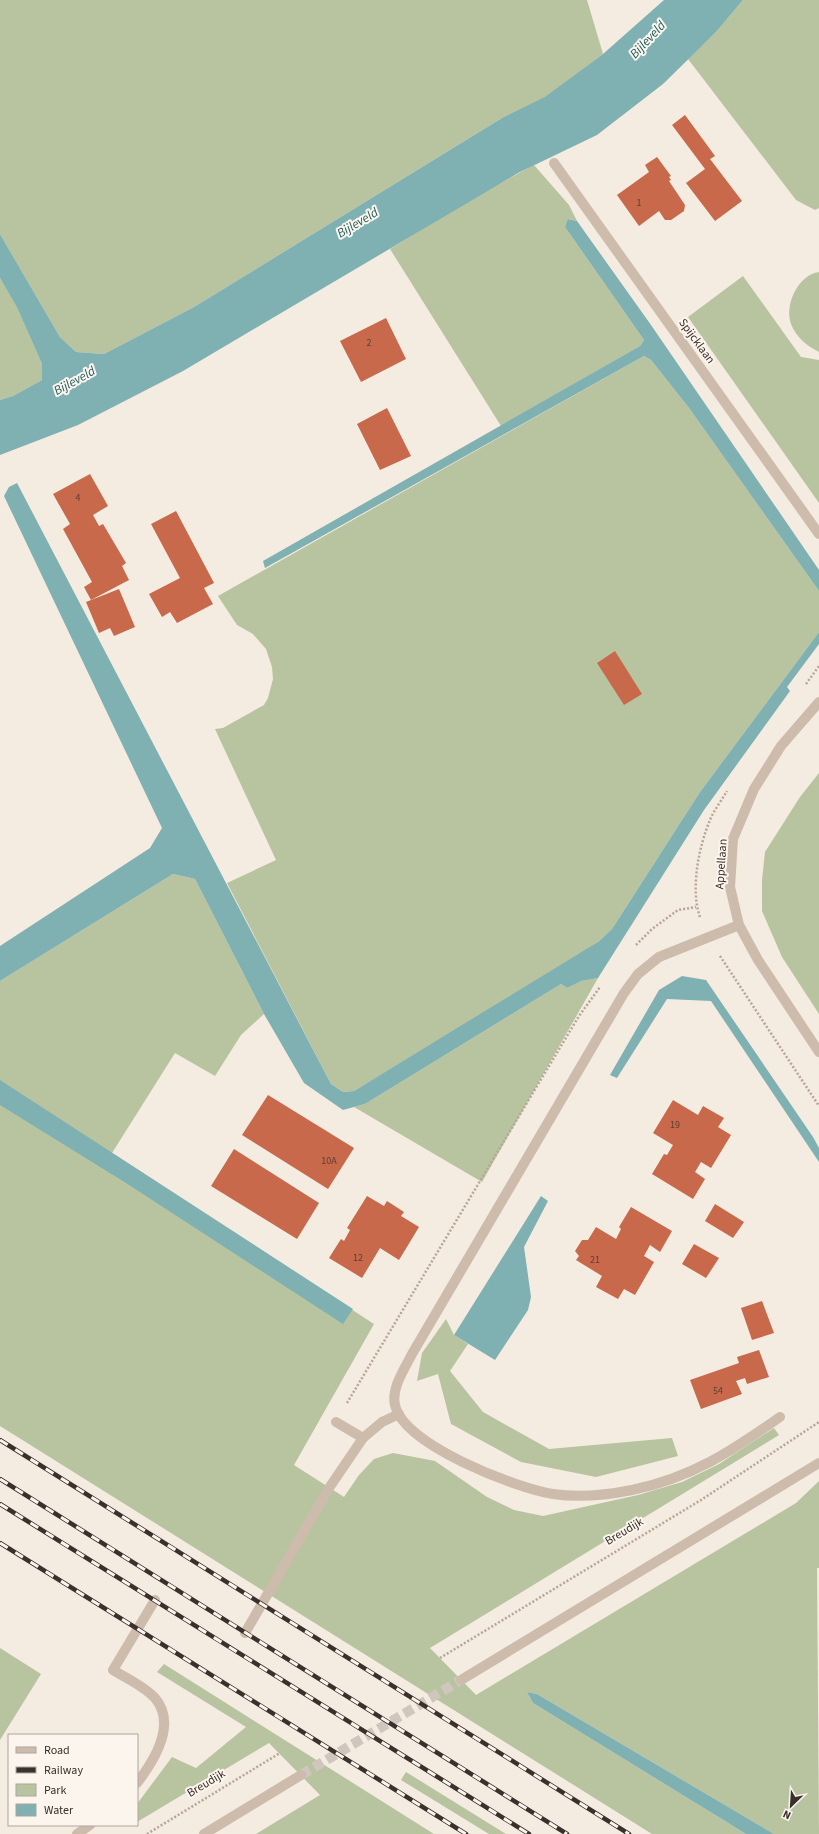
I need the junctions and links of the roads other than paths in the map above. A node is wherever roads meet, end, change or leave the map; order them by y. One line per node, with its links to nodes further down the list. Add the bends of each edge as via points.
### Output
1 (554, 163): 2 (street, Spijcklaan)
2 (819, 534)
3 (819, 702): 4 (street, Appellaan, via 782,746 754,789 733,838 730,887)
4 (739, 926): 5 (street, Appellaan, via 758,960); 6 (street, via 660,957 638,974 624,993 412,1354 397,1385 394,1404)
5 (819, 1052)
6 (398, 1414): 7 (street, via 402,1422 429,1443 467,1464 511,1483 553,1494 590,1496 632,1490 677,1479 740,1445); 9 (street, via 382,1422)
7 (780, 1417)
8 (336, 1422): 9 (street)
9 (363, 1438): 12 (street, via 329,1488)
10 (819, 1463): 13 (street)
11 (155, 1600): 15 (street, via 113,1670 155,1698 162,1711 163,1731 158,1750)
12 (245, 1632)
13 (461, 1680)
14 (301, 1775): 18 (street)
15 (138, 1781)
16 (89, 1826): 17 (street)
17 (77, 1834)
18 (204, 1834)

